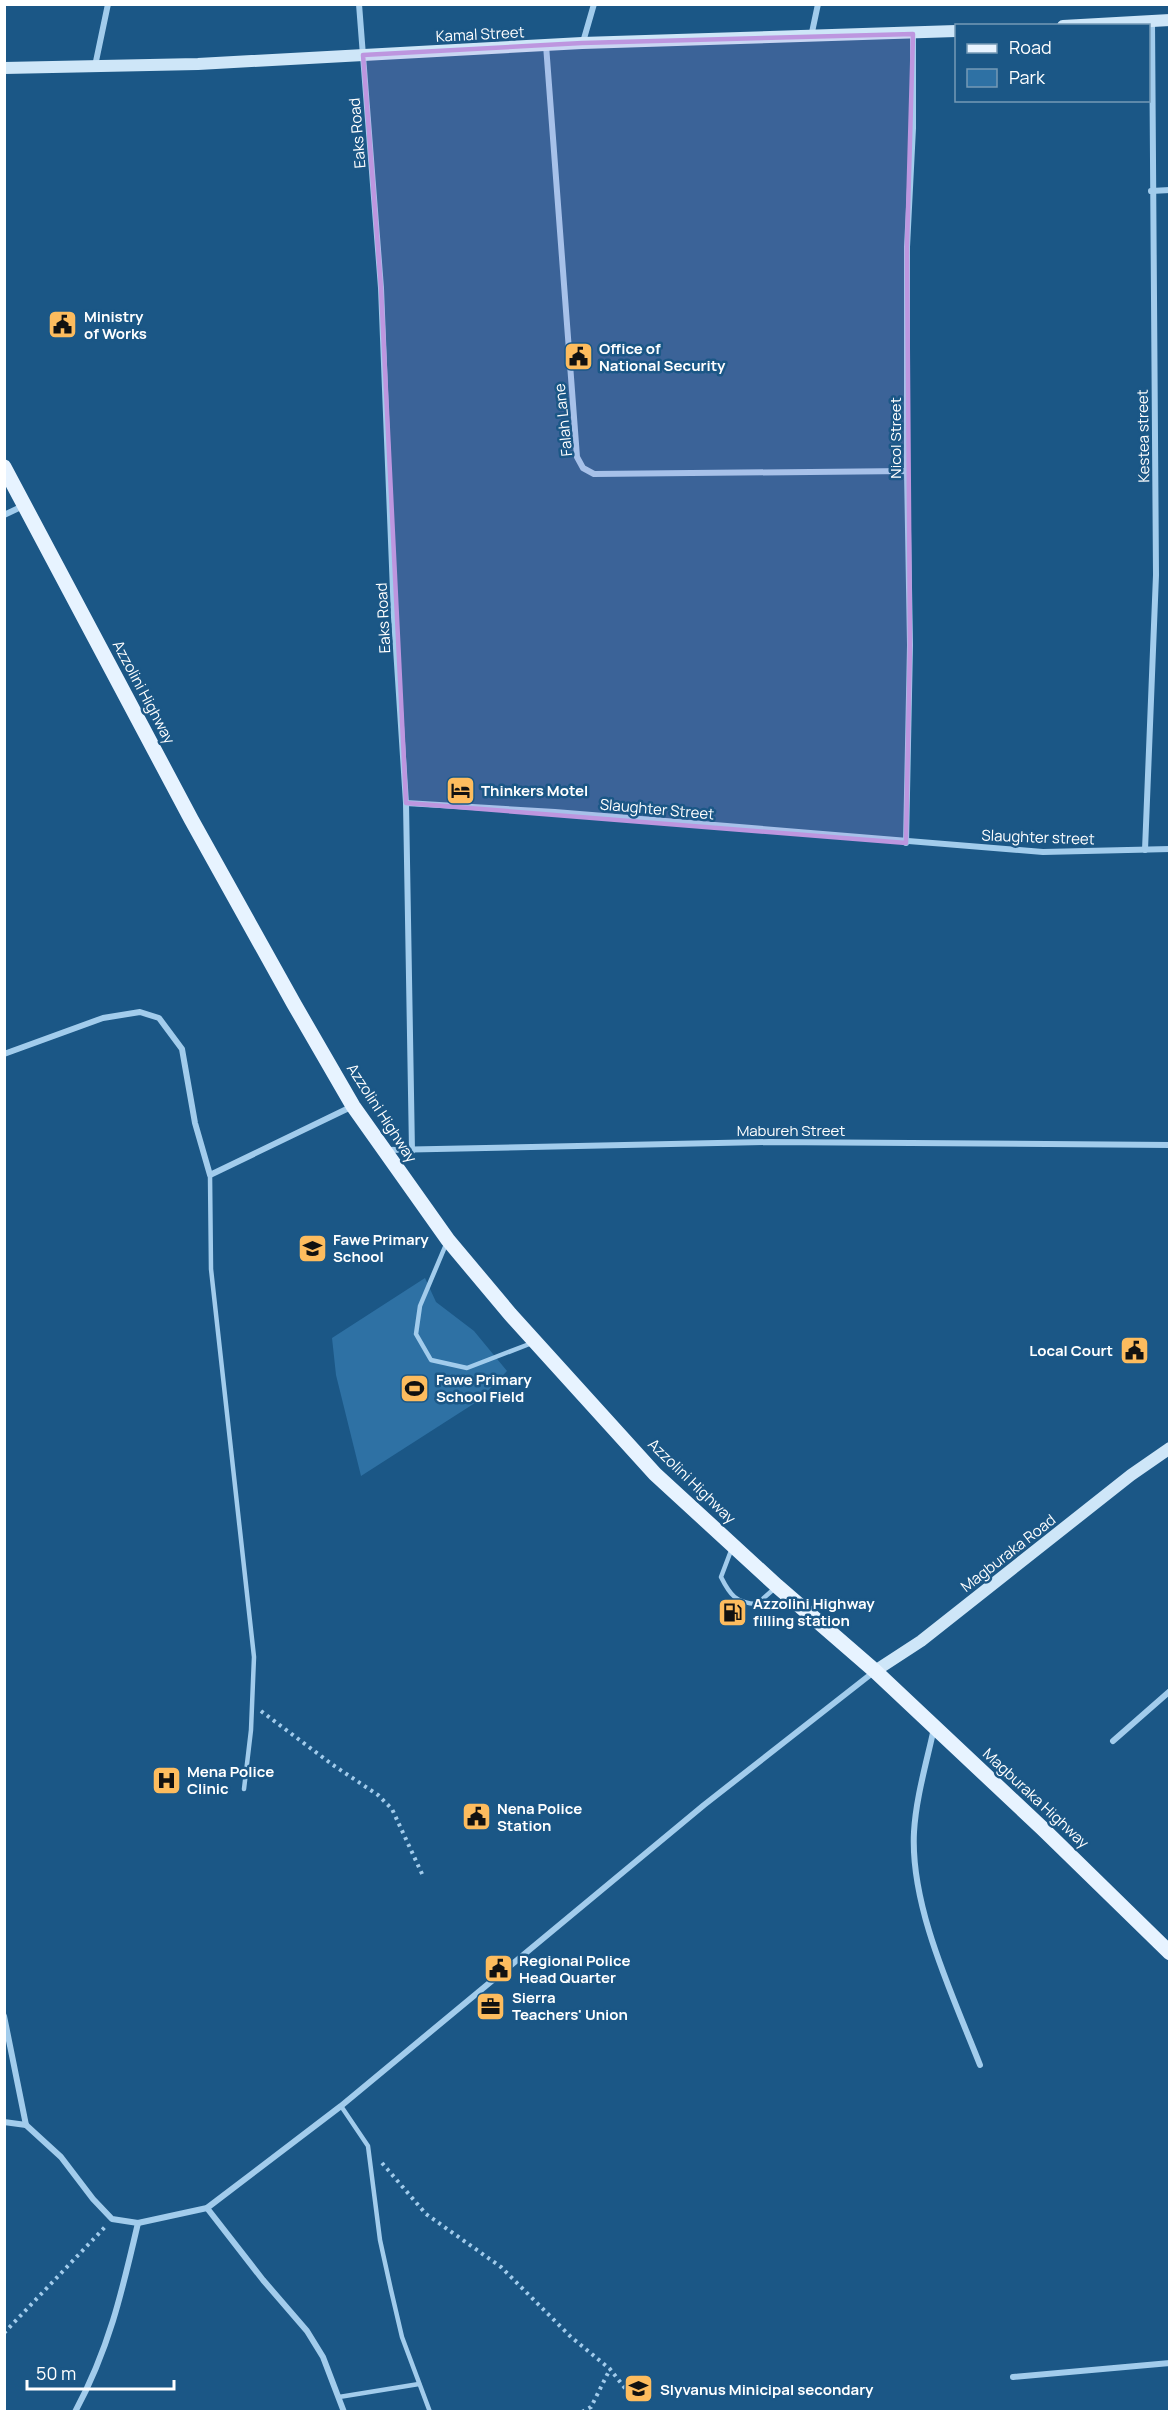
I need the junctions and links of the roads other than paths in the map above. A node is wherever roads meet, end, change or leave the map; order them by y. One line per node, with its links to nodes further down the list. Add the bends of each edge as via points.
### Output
1 (108, 4): 14 (street)
2 (359, 4): 13 (street, Eaks Road)
3 (594, 4): 11 (street)
4 (818, 4): 10 (street)
5 (1170, 20): 6 (street)
6 (1152, 21): 7 (street); 17 (street, Kestea street)
7 (1099, 24)
8 (955, 31): 9 (street, Kamal Street)
9 (913, 34): 10 (street, Kamal Street); 19 (street, Nicol Street, via 907,247)
10 (811, 38): 11 (street, Kamal Street)
11 (582, 43): 12 (street, Kamal Street)
12 (546, 45): 13 (street, Kamal Street); 19 (street, Falah Lane, via 577,458 583,468 594,474)
13 (363, 55): 14 (street, Kamal Street); 22 (street, Eaks Road, via 381,288)
14 (95, 67): 15 (street, Kamal Street)
15 (4, 68)
16 (1170, 190): 17 (street)
17 (1151, 191): 25 (street, Kestea street, via 1156,575)
18 (4, 467): 20 (main road, Azzolini Highway)
19 (907, 471): 23 (street, Nicol Street, via 910,645)
20 (25, 504): 21 (street); 27 (main road, Azzolini Highway, via 191,819)
21 (4, 515)
22 (406, 802): 23 (street, Slaughter Street); 30 (street, Eaks Road)
23 (906, 843): 25 (street, Slaughter street, via 1043,852)
24 (1170, 849): 25 (street, Slaughter street)
25 (1145, 850)
26 (4, 1054): 31 (street, via 103,1018 140,1012 159,1018 182,1049 195,1123)
27 (353, 1106): 29 (main road, Azzolini Highway); 31 (street)
28 (1170, 1145): 30 (street, Mabureh Street, via 769,1142)
29 (382, 1149): 30 (street); 32 (main road, Azzolini Highway)
30 (412, 1151)
31 (210, 1175): 43 (lane, via 211,1269 254,1657)
32 (448, 1240): 33 (main road, Azzolini Highway); 33 (lane, via 420,1306 416,1334 431,1360 467,1368)
33 (535, 1341): 37 (main road, Azzolini Highway, via 655,1474)
34 (1170, 1439): 36 (street, Magburaka Road)
35 (1170, 1448): 36 (street, Magburaka Road)
36 (1157, 1455): 39 (street, Magburaka Road, via 921,1641)
37 (733, 1546): 38 (main road, Azzolini Highway); 38 (lane, via 721,1577 730,1597 744,1604 757,1604)
38 (777, 1586): 39 (main road, Azzolini Highway)
39 (875, 1671): 41 (main road, Magburaka Highway); 47 (street, via 704,1805)
40 (1170, 1691): 42 (street)
41 (934, 1727): 44 (main road, Magburaka Highway); 46 (street, via 914,1832 916,1872 935,1950)
42 (1113, 1741)
43 (244, 1789)
44 (1170, 1953)
45 (4, 2016): 49 (street)
46 (980, 2065)
47 (341, 2106): 50 (street); 54 (lane, via 368,2146 388,2280)
48 (4, 2122): 49 (street)
49 (26, 2125): 51 (street, via 62,2157 112,2220)
50 (207, 2208): 51 (street); 55 (street, via 307,2331 323,2357)
51 (138, 2223): 56 (street, via 115,2321 96,2373)
52 (1170, 2363): 53 (street)
53 (1013, 2377)
54 (419, 2384): 55 (lane); 58 (lane)
55 (339, 2397): 57 (street)
56 (75, 2412)
57 (344, 2412)
58 (429, 2412)

